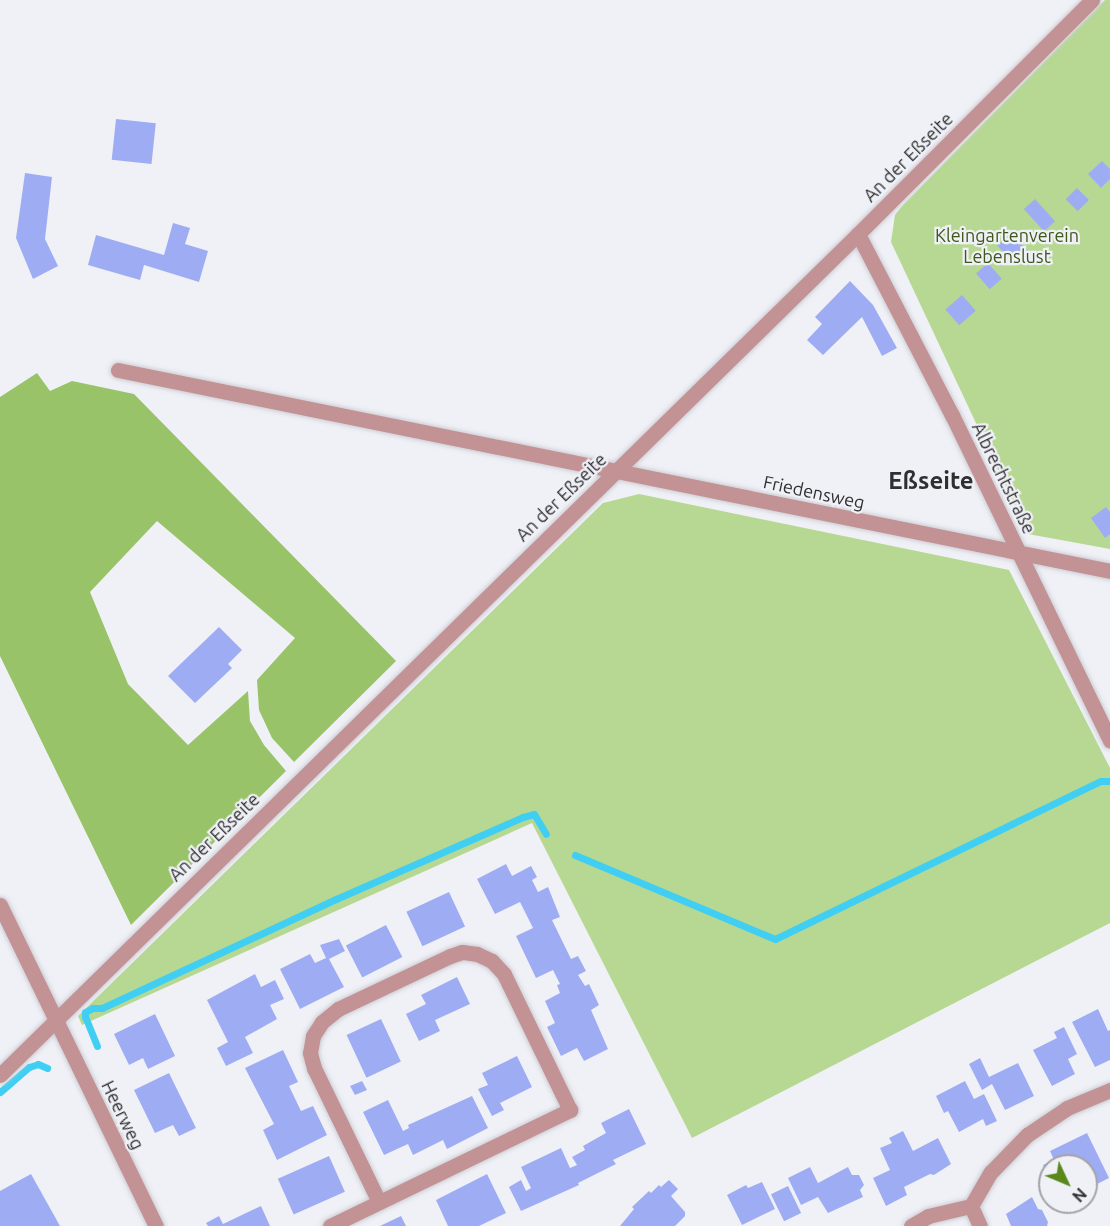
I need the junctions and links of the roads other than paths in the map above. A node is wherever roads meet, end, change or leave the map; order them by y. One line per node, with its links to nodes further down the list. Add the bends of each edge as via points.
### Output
1 (1092, 0): 2 (street, An der Eßseite)
2 (858, 234): 4 (street, An der Eßseite); 5 (street, Albrechtstraße)
3 (118, 370): 4 (street, Friedensweg)
4 (615, 471): 5 (street, Friedensweg); 9 (street, An der Eßseite)
5 (1019, 554): 6 (street, Friedensweg); 7 (street, Albrechtstraße)
6 (1110, 571)
7 (1110, 741)
8 (0, 905): 9 (street, Heerweg)
9 (56, 1021): 10 (street, An der Eßseite); 14 (street, Heerweg)
10 (0, 1075)
11 (1110, 1090): 13 (street, via 1067,1108 1027,1135 991,1172)
12 (379, 1202): 12 (street, via 314,1068 310,1053 313,1036 338,1009 450,956 462,952 477,954 492,961 504,974 570,1110); 15 (street)
13 (971, 1206): 16 (street, via 928,1216); 17 (street)
14 (156, 1226)
15 (330, 1226)
16 (911, 1226)
17 (980, 1226)

